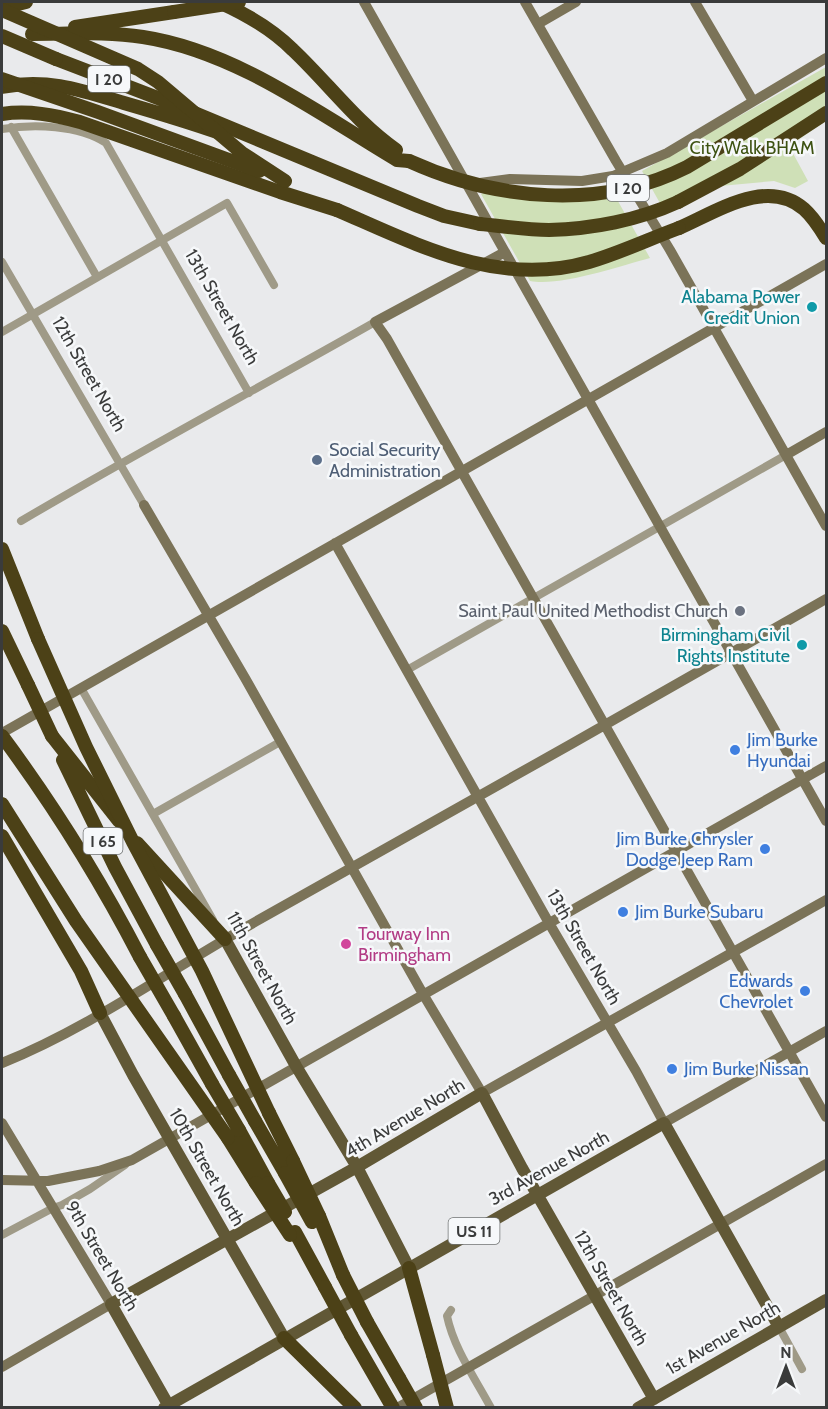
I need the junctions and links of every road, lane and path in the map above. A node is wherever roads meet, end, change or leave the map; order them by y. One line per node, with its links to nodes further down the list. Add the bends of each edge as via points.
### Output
1 (26, 2): 8 (highway)
2 (218, 2): 23 (highway, via 267,28 292,49 358,120)
3 (239, 2): 10 (highway, bridge)
4 (364, 2): 27 (street)
5 (525, 2): 9 (street)
6 (576, 2): 9 (street)
7 (695, 2): 18 (street)
8 (2, 9): 26 (highway, bridge, via 138,69 242,153)
9 (538, 24): 24 (street)
10 (33, 34): 11 (highway, I 20); 12 (highway, I 20)
11 (59, 34): 13 (highway); 23 (highway, I 20, via 142,37 208,54 264,81 397,160)
12 (2, 37): 25 (highway, I 20, bridge)
13 (2, 45)
14 (826, 58): 18 (street)
15 (2, 79): 26 (highway, bridge)
16 (826, 83): 23 (highway, I 20, bridge, via 687,167 631,188 550,196 516,193 452,179)
17 (2, 87): 25 (highway, via 41,84 77,88)
18 (753, 101): 24 (street, via 667,153)
19 (826, 113): 25 (highway, I 20, bridge, via 710,186 645,215 594,225 534,230 480,224 444,216)
20 (2, 114): 28 (highway, via 49,114 80,122)
21 (11, 127): 22 (street, 13th Street North); 30 (street, 13th Street North, via 53,127 106,143); 34 (street)
22 (2, 129)
23 (409, 161)
24 (624, 171): 27 (street, via 582,181 510,179); 38 (street)
25 (358, 180)
26 (285, 181): 28 (highway)
27 (469, 187): 31 (street)
28 (337, 210): 29 (highway, bridge, via 461,260 521,271 589,262 759,196 785,198 804,210)
29 (826, 238)
30 (163, 240): 34 (street); 35 (street, via 227,203); 40 (street, 13th Street North)
31 (505, 252): 37 (street); 41 (street)
32 (2, 262): 36 (street, 12th Street North)
33 (826, 264): 38 (street)
34 (97, 277): 36 (street)
35 (274, 285)
36 (33, 314): 39 (street); 44 (street, 12th Street North)
37 (375, 322): 40 (street); 45 (street)
38 (714, 328): 41 (street); 43 (street)
39 (2, 332)
40 (249, 393): 44 (street)
41 (589, 400): 45 (street); 48 (street)
42 (826, 432): 43 (street)
43 (786, 455): 48 (street); 49 (street)
44 (120, 462): 46 (street, 12th Street North); 47 (street)
45 (462, 472): 50 (street); 52 (street)
46 (144, 505): 54 (street)
47 (21, 521)
48 (660, 526): 52 (street); 56 (street)
49 (826, 526)
50 (335, 543): 54 (street); 57 (street, 13th Street North)
51 (2, 549): 96 (highway, bridge, via 86,747 202,971 293,1161)
52 (534, 598): 57 (street); 59 (street)
53 (826, 599): 56 (street)
54 (208, 616): 58 (street); 62 (street)
55 (2, 631): 61 (highway, I 65, bridge)
56 (732, 653): 59 (street); 64 (street)
57 (407, 670): 65 (street, 13th Street North)
58 (81, 688): 60 (street); 67 (street, 11th Street North)
59 (605, 725): 65 (street); 70 (street)
60 (2, 735): 87 (highway, I 65, bridge, via 112,905 212,1084)
61 (52, 736): 74 (highway, via 140,847); 96 (highway, I 65, bridge, via 157,945 285,1173)
62 (280, 742): 67 (street); 71 (street)
63 (826, 766): 64 (street)
64 (803, 779): 68 (street); 70 (street)
65 (478, 796): 71 (street); 73 (street, 13th Street North)
66 (2, 804): 87 (highway, bridge, via 86,936)
67 (153, 814): 74 (street, 11th Street North)
68 (826, 821)
69 (2, 836): 77 (highway, via 81,971)
70 (676, 851): 73 (street); 75 (street)
71 (352, 869): 74 (street); 76 (street)
72 (826, 900): 75 (street, 4th Avenue North)
73 (549, 923): 76 (street); 78 (street, 13th Street North)
74 (225, 939): 77 (street); 82 (main road, 11th Street North)
75 (735, 953): 78 (street, 4th Avenue North); 80 (street)
76 (423, 994): 82 (street); 83 (street)
77 (100, 1013): 81 (street); 88 (main road, 10th Street North)
78 (607, 1023): 83 (street, 4th Avenue North); 86 (street, 13th Street North)
79 (826, 1031): 80 (street, 3rd Avenue North)
80 (790, 1052): 84 (street); 86 (street, 3rd Avenue North)
81 (2, 1063)
82 (296, 1066): 88 (street); 91 (main road, 11th Street North)
83 (482, 1093): 91 (main road, 4th Avenue North); 94 (main road, 12th Street North)
84 (826, 1117)
85 (2, 1123): 93 (street, 9th Street North)
86 (664, 1124): 94 (main road, 3rd Avenue North / US 11); 97 (main road, 13th Street North)
87 (233, 1134): 113 (highway, I 65, bridge)
88 (170, 1138): 89 (street); 99 (main road, 10th Street North)
89 (132, 1160): 93 (street, via 99,1171); 95 (street)
90 (826, 1164): 97 (street)
91 (357, 1167): 99 (main road, 4th Avenue North); 100 (main road, 11th Street North)
92 (2, 1180): 93 (street)
93 (36, 1180): 95 (street, 9th Street North)
94 (537, 1195): 100 (main road, 3rd Avenue North / US 11); 101 (main road, 12th Street North)
95 (53, 1208): 98 (street); 103 (street, 9th Street North)
96 (316, 1219): 114 (highway, I 65, bridge, via 367,1322)
97 (720, 1224): 101 (street); 105 (main road, 13th Street North)
98 (2, 1235)
99 (228, 1238): 103 (main road, 4th Avenue North); 106 (main road, 10th Street North)
100 (409, 1268): 106 (main road, 3rd Avenue North / US 11); 115 (highway, bridge)
101 (595, 1295): 108 (street); 110 (main road, 12th Street North)
102 (826, 1300): 105 (main road, 1st Avenue North)
103 (111, 1304): 107 (street, 4th Avenue North); 112 (main road, 9th Street North)
104 (451, 1310): 108 (street, via 447,1316 450,1327)
105 (779, 1327): 109 (street, 13th Street North); 110 (main road, 1st Avenue North)
106 (284, 1338): 111 (highway); 112 (main road, 3rd Avenue North / US 11)
107 (2, 1367)
108 (468, 1367): 113 (street); 116 (street)
109 (802, 1369)
110 (654, 1399): 117 (main road, 1st Avenue North)
111 (352, 1405)
112 (168, 1407)
113 (395, 1407)
114 (416, 1407)
115 (447, 1407)
116 (491, 1407)
117 (638, 1407)

